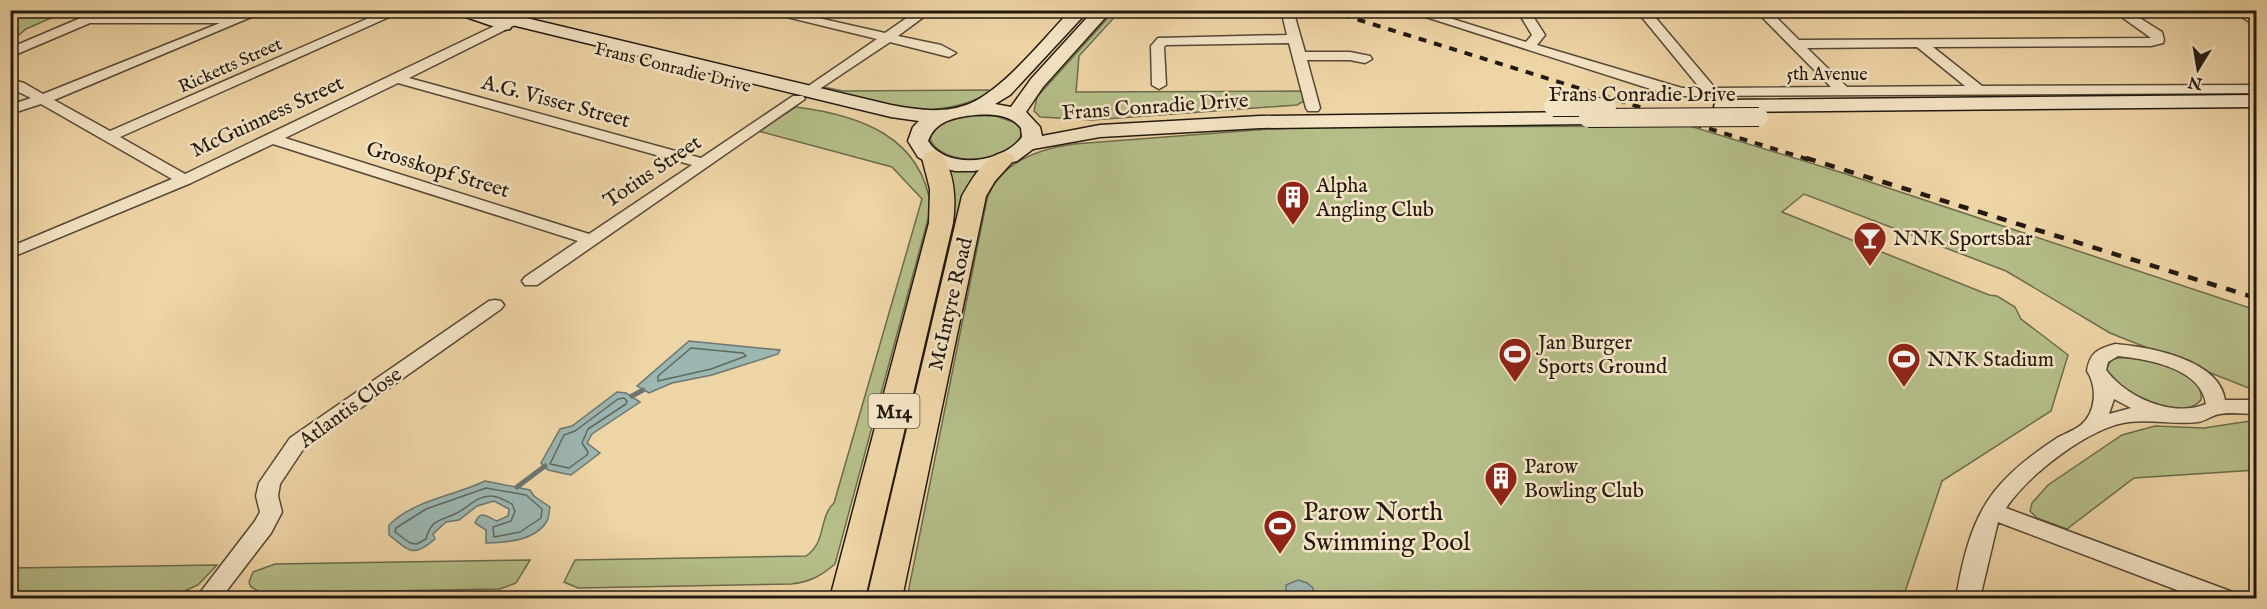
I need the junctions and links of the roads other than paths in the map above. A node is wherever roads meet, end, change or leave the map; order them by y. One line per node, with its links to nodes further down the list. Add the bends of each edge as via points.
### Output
1 (107, 10): 18 (street)
2 (262, 10): 19 (street)
3 (399, 10): 47 (street, Ricketts Street)
4 (460, 10): 21 (main road, Frans Conradie Drive)
5 (488, 10): 21 (main road, Frans Conradie Drive)
6 (539, 10): 21 (street, McGuinness Street)
7 (764, 10): 22 (street)
8 (927, 10): 22 (street, Totius Street)
9 (1081, 10): 42 (main road, via 1003,91)
10 (1104, 10): 46 (main road, M14, via 1036,82)
11 (1287, 10): 23 (street)
12 (1410, 10): 26 (street, 5th Avenue)
13 (1523, 10): 26 (street, via 1539,35)
14 (1642, 10): 38 (street)
15 (1761, 10): 24 (street)
16 (2118, 10): 25 (street, via 2157,35 2158,40)
17 (2237, 10): 20 (street)
18 (87, 20): 19 (street); 27 (street)
19 (241, 20): 39 (street)
20 (2256, 22)
21 (512, 23): 31 (street, McGuinness Street); 37 (main road, Frans Conradie Drive)
22 (888, 37): 28 (street); 37 (street, Totius Street)
23 (1294, 39): 29 (street); 33 (street, via 1163,40 1157,46)
24 (1795, 44): 25 (street); 36 (street)
25 (1922, 44): 35 (street)
26 (1528, 47): 38 (street, 5th Avenue, via 1665,89)
27 (10, 52)
28 (949, 53)
29 (1299, 56): 30 (street); 41 (street)
30 (1365, 59)
31 (397, 79): 48 (street, McGuinness Street); 51 (street, A.G. Visser Street)
32 (10, 83): 39 (street)
33 (1159, 85)
34 (2256, 89): 35 (street, 5th Avenue)
35 (1979, 91): 36 (street, 5th Avenue)
36 (1844, 92): 38 (street, 5th Avenue)
37 (804, 95): 45 (main road, Frans Conradie Drive); 49 (main road, Frans Conradie Drive, via 880,121); 51 (street, Totius Street)
38 (1717, 99): 40 (main road, Frans Conradie Drive); 41 (main road, Frans Conradie Drive, bridge, via 1553,107)
39 (41, 100): 43 (street); 47 (street)
40 (2256, 101)
41 (1313, 108): 46 (main road, Frans Conradie Drive)
42 (973, 109): 45 (main road, Frans Conradie Drive); 46 (main road, via 994,109)
43 (10, 110)
44 (2256, 113): 46 (main road, Frans Conradie Drive, bridge, via 1271,122 1100,131)
45 (940, 116): 49 (main road, via 923,127)
46 (1024, 127): 50 (main road, M14, via 1019,152)
47 (109, 137): 52 (street)
48 (272, 139): 52 (street, McGuinness Street); 53 (street, Grosskopf Street)
49 (925, 149): 50 (main road, M14, via 967,165); 64 (main road, McIntyre Road / M14, via 945,197 941,223)
50 (1004, 159): 65 (main road, McIntyre Road / M14, via 985,177 974,196)
51 (703, 163): 53 (street, Totius Street)
52 (185, 180): 54 (street, McGuinness Street)
53 (592, 240): 55 (street, Totius Street)
54 (10, 253)
55 (531, 281)
56 (495, 305): 63 (street, Atlantis Close, via 297,443 270,483 267,496 271,512 263,527)
57 (2103, 382): 58 (street, via 2094,365 2103,353 2148,353 2200,378 2217,398); 60 (street, via 2134,403); 61 (street, via 2102,411)
58 (2216, 407): 59 (street); 60 (street, via 2208,414)
59 (2256, 407)
60 (2175, 416): 61 (street, via 2124,416)
61 (2090, 427): 62 (street, via 2021,474)
62 (1992, 511): 66 (street); 67 (street)
63 (208, 598)
64 (847, 598)
65 (884, 598)
66 (1968, 598)
67 (2222, 598)

